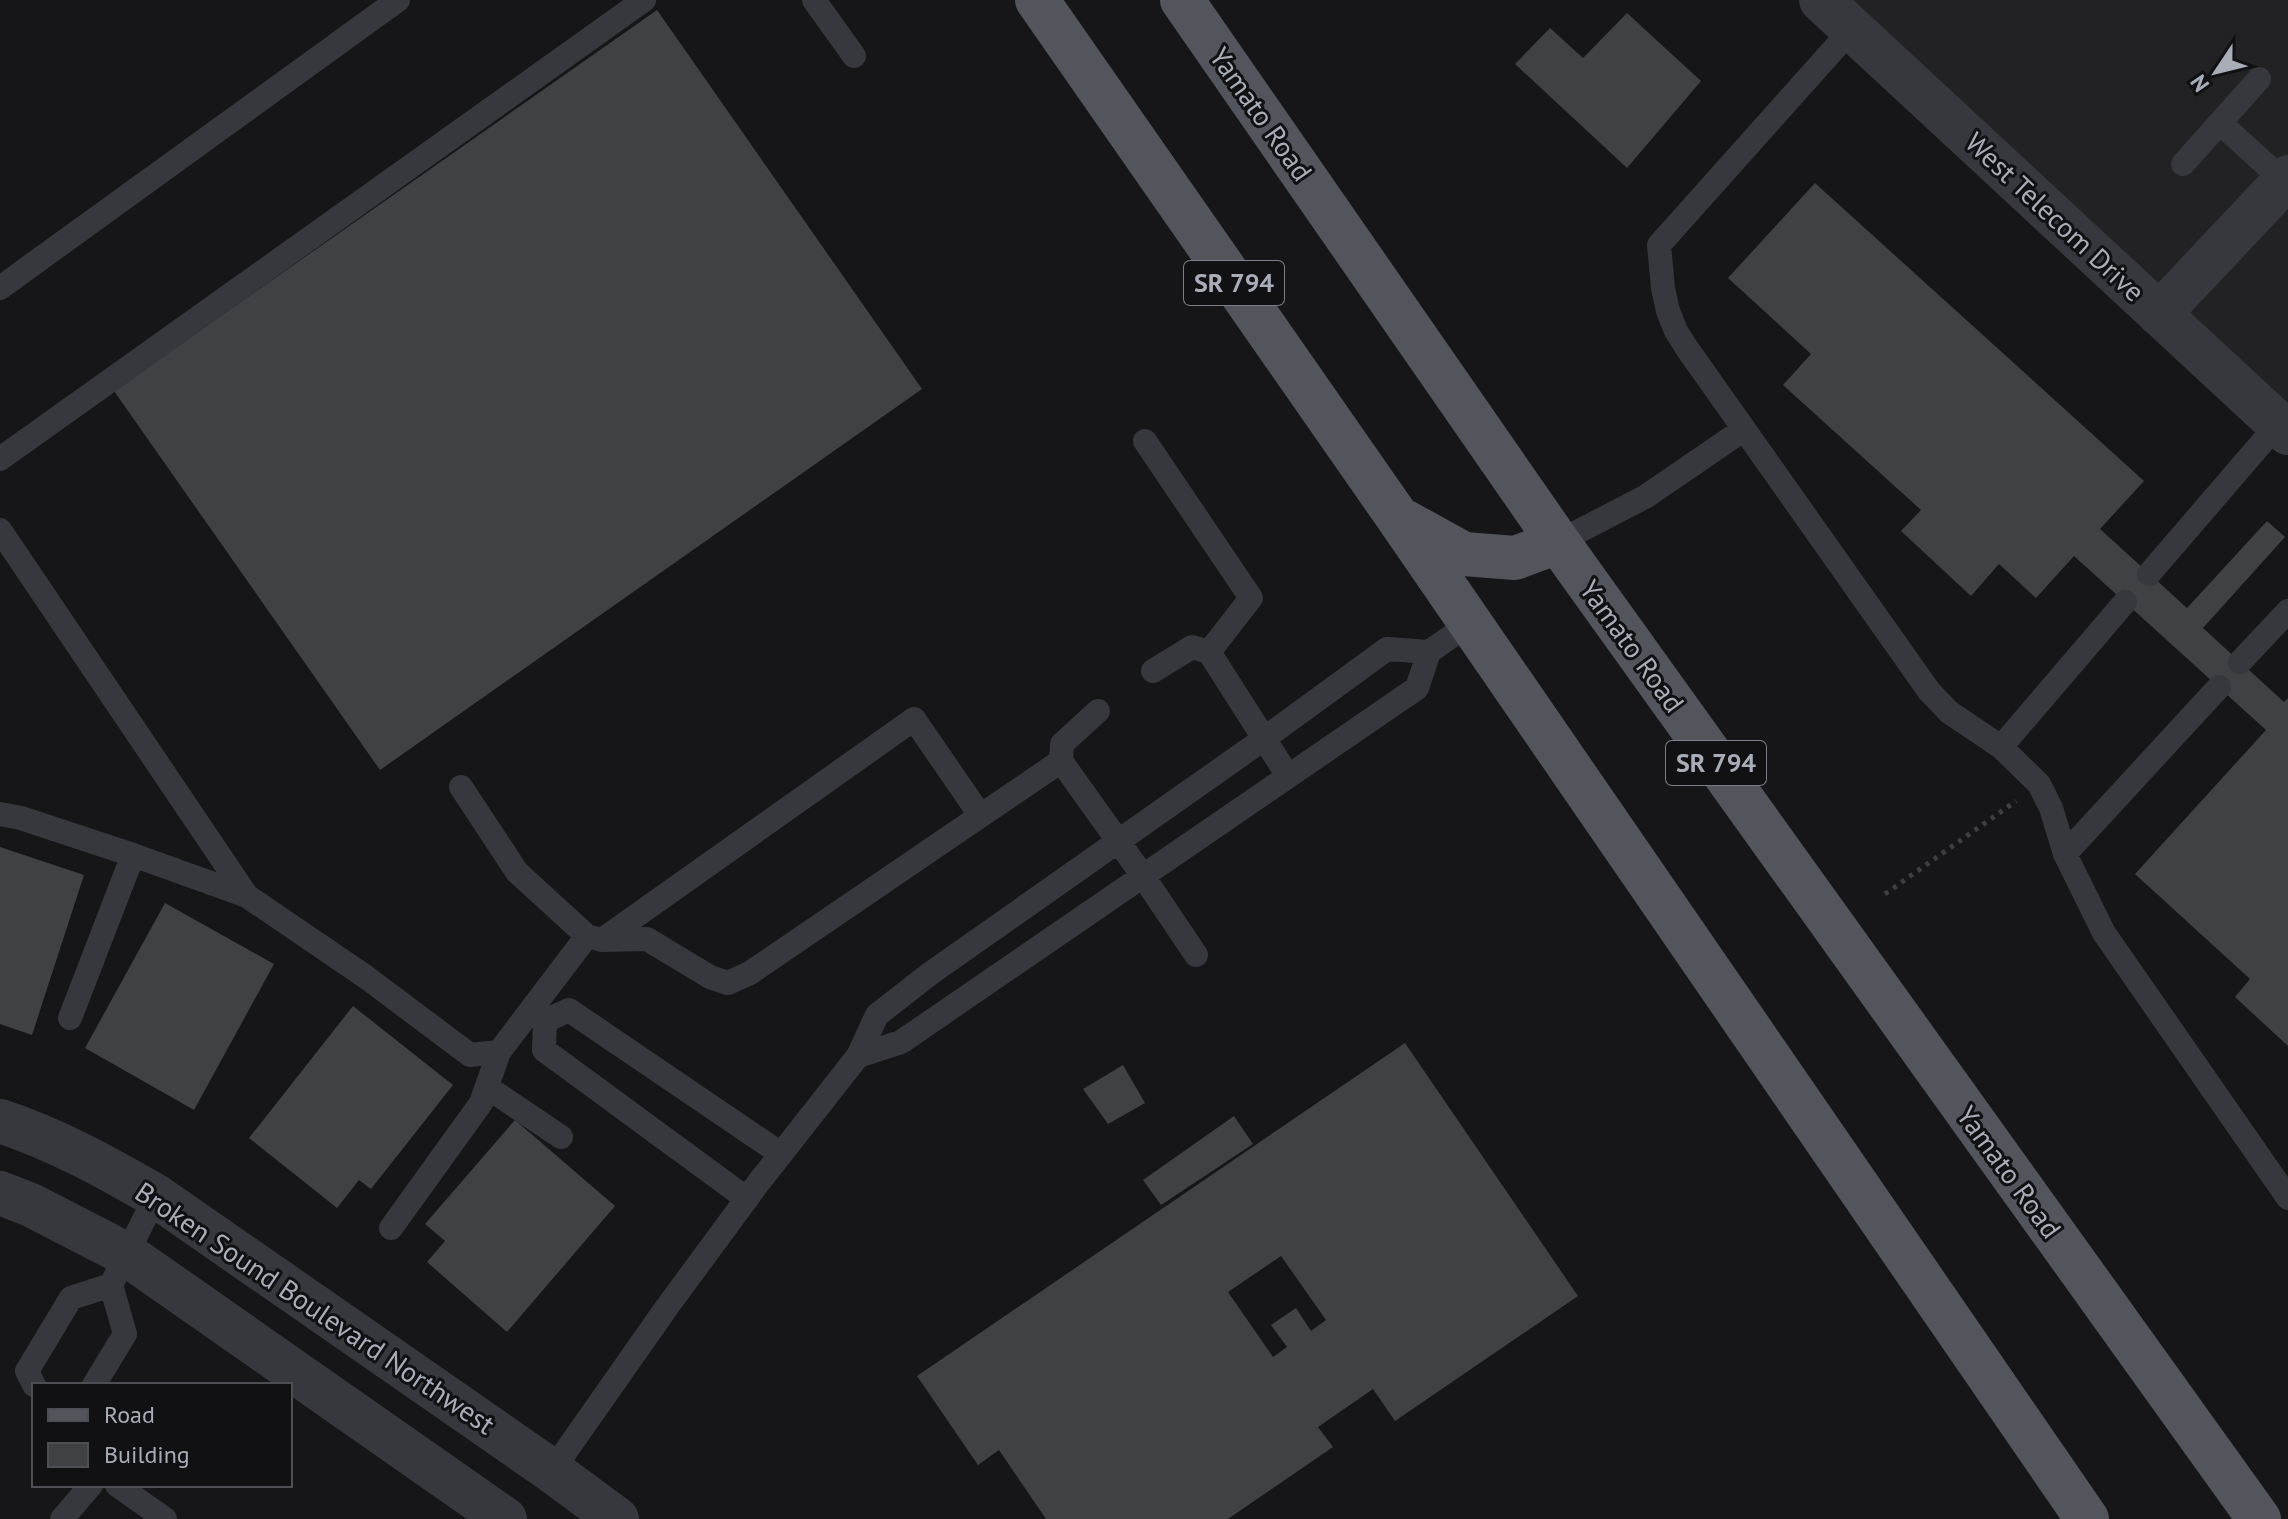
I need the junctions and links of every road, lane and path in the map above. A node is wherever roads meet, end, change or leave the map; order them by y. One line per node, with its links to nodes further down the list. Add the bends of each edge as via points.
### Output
1 (398, 0): 12 (lane)
2 (644, 0): 17 (lane)
3 (814, 0): 7 (lane)
4 (1037, 0): 18 (main road, SR 794)
5 (1182, 0): 20 (main road, Yamato Road / SR 794)
6 (1837, 14): 13 (street, West Telecom Drive); 15 (lane, via 1659,245 1663,288 1676,331)
7 (854, 56)
8 (2259, 79): 9 (lane)
9 (2220, 123): 10 (lane); 11 (lane)
10 (2183, 164)
11 (2286, 179): 13 (street)
12 (0, 288)
13 (2159, 314): 14 (street, West Telecom Drive)
14 (2283, 428): 21 (lane)
15 (1743, 430): 20 (lane, via 1645,497); 32 (lane, via 1929,691 1949,712)
16 (1145, 441): 25 (lane, via 1251,598)
17 (0, 459)
18 (1398, 518): 20 (main road, via 1464,554 1515,558); 24 (main road, SR 794)
19 (0, 530): 44 (lane)
20 (1558, 542): 72 (main road, Yamato Road / SR 794)
21 (2149, 574)
22 (2125, 602): 32 (lane)
23 (2288, 611): 27 (lane)
24 (1470, 623): 26 (lane); 71 (main road, SR 794)
25 (1209, 652): 28 (lane, via 1192,647); 31 (lane)
26 (1429, 652): 31 (lane, via 1387,649); 34 (lane, via 1417,688)
27 (2240, 662)
28 (1153, 671)
29 (2219, 687): 40 (lane)
30 (1098, 711): 33 (lane, via 1062,744)
31 (1263, 739): 34 (lane); 39 (lane)
32 (2001, 747): 35 (lane)
33 (1061, 761): 38 (lane); 39 (lane)
34 (1288, 776): 42 (lane)
35 (2039, 784): 40 (lane); 43 (path)
36 (461, 787): 45 (lane, via 517,872)
37 (0, 814): 41 (lane)
38 (980, 815): 45 (lane, via 728,983 647,939); 45 (lane, via 914,719)
39 (1118, 842): 42 (lane); 50 (lane, via 877,1015)
40 (2065, 854): 57 (lane, via 2104,933)
41 (133, 855): 44 (lane); 48 (lane)
42 (1143, 876): 46 (lane); 50 (lane, via 901,1042)
43 (1885, 894)
44 (247, 896): 49 (lane, via 470,1055)
45 (594, 938): 47 (lane)
46 (1196, 955)
47 (538, 1016): 49 (lane); 54 (lane, via 569,1010); 58 (lane, via 544,1050)
48 (70, 1018)
49 (499, 1052): 51 (lane)
50 (858, 1056): 54 (lane)
51 (487, 1087): 53 (lane); 59 (lane, via 481,1103)
52 (0, 1121): 56 (street, Broken Sound Boulevard Northwest, via 106,1166)
53 (561, 1137)
54 (781, 1154): 58 (lane)
55 (0, 1193): 60 (street, via 31,1205)
56 (156, 1196): 60 (lane); 63 (street, Broken Sound Boulevard Northwest)
57 (2288, 1198)
58 (747, 1199): 63 (lane)
59 (391, 1228)
60 (119, 1269): 61 (lane, via 71,1298 27,1371); 62 (lane, via 125,1334); 68 (street)
61 (33, 1383)
62 (95, 1383)
63 (552, 1471): 69 (street); 70 (street, Broken Sound Boulevard Northwest)
64 (89, 1487): 66 (lane)
65 (120, 1487): 67 (lane)
66 (62, 1519)
67 (165, 1519)
68 (505, 1519)
69 (519, 1519)
70 (617, 1519)
71 (2087, 1519)
72 (2259, 1519)

